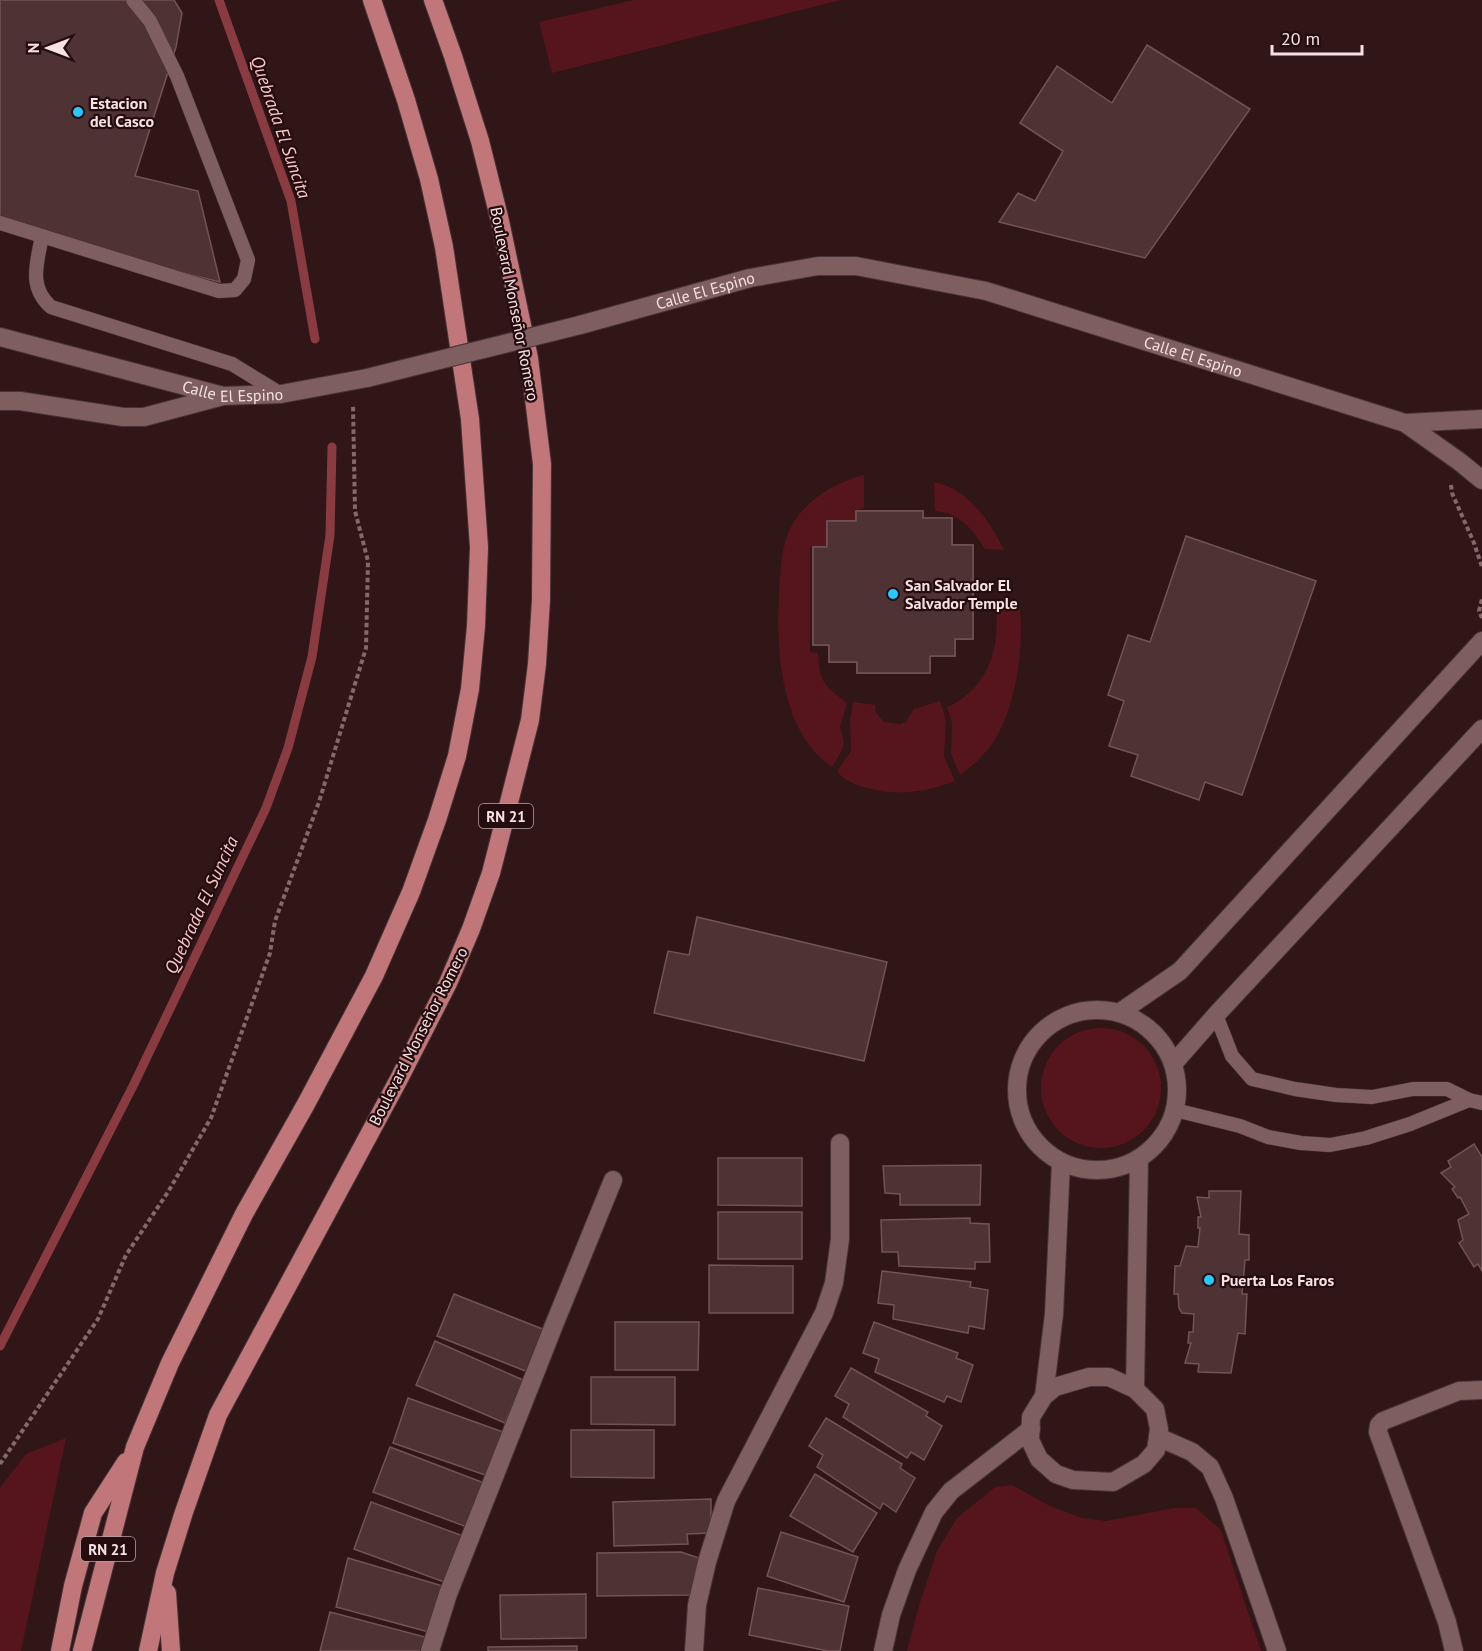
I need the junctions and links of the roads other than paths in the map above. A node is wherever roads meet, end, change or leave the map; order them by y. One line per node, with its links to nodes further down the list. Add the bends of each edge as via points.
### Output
1 (133, 0): 5 (lane, via 150,21 177,76 248,260 244,279 235,290 219,291)
2 (372, 0): 29 (highway, RN 21, via 429,179 444,247 471,419 479,547 471,689 458,756 402,913 363,996 244,1214 170,1363)
3 (433, 0): 30 (highway, Boulevard Monseñor Romero / RN 21, via 480,141 529,358 542,464 541,600 530,720 491,873 448,983 218,1415)
4 (0, 224): 5 (lane)
5 (42, 236): 7 (lane, via 37,289 51,307 232,363)
6 (0, 337): 8 (street, Calle El Espino)
7 (281, 394): 8 (street, Calle El Espino); 11 (street, Calle El Espino, bridge, via 580,325 750,278 837,265 986,291)
8 (222, 396): 9 (street, via 144,417)
9 (0, 401)
10 (1482, 419): 11 (street, Calle El Espino)
11 (1405, 423): 12 (street, Calle El Espino)
12 (1482, 480)
13 (1482, 641): 15 (street, via 1180,971)
14 (1482, 729): 16 (street)
15 (1119, 1012): 17 (street, via 1143,1023 1161,1041); 22 (street, via 1095,1009 1070,1014 1048,1026 1030,1045 1020,1070 1017,1097 1024,1123 1039,1146)
16 (1216, 1015): 17 (street); 18 (lane, via 1232,1056 1252,1079 1360,1097 1413,1089 1447,1089)
17 (1173, 1064): 19 (street)
18 (1476, 1102): 19 (lane, via 1377,1135 1330,1145 1268,1137)
19 (1175, 1110): 21 (street, via 1167,1130)
20 (840, 1143): 36 (street, via 840,1239 834,1283 824,1313 726,1501 697,1605)
21 (1139, 1159): 22 (street, via 1114,1169 1087,1170); 24 (street)
22 (1061, 1162): 26 (street, via 1054,1314)
23 (613, 1180): 35 (street, via 448,1594)
24 (1135, 1389): 26 (street, via 1109,1377 1089,1377 1054,1387); 28 (street, via 1155,1409)
25 (1482, 1390): 39 (street, via 1459,1391 1383,1420 1378,1432)
26 (1044, 1396): 27 (street, via 1031,1417)
27 (1030, 1429): 28 (street, via 1030,1440 1039,1459 1056,1474 1073,1480 1113,1482 1144,1464 1156,1450); 37 (street, via 951,1491 934,1512 907,1570)
28 (1158, 1437): 38 (street, via 1192,1452 1210,1467)
29 (135, 1448): 31 (highway, via 93,1513); 32 (highway, RN 21)
30 (165, 1573): 33 (highway, Boulevard Monseñor Romero / RN 21); 34 (highway)
31 (60, 1651)
32 (82, 1651)
33 (148, 1651)
34 (171, 1651)
35 (430, 1651)
36 (694, 1651)
37 (883, 1651)
38 (1277, 1651)
39 (1454, 1651)

